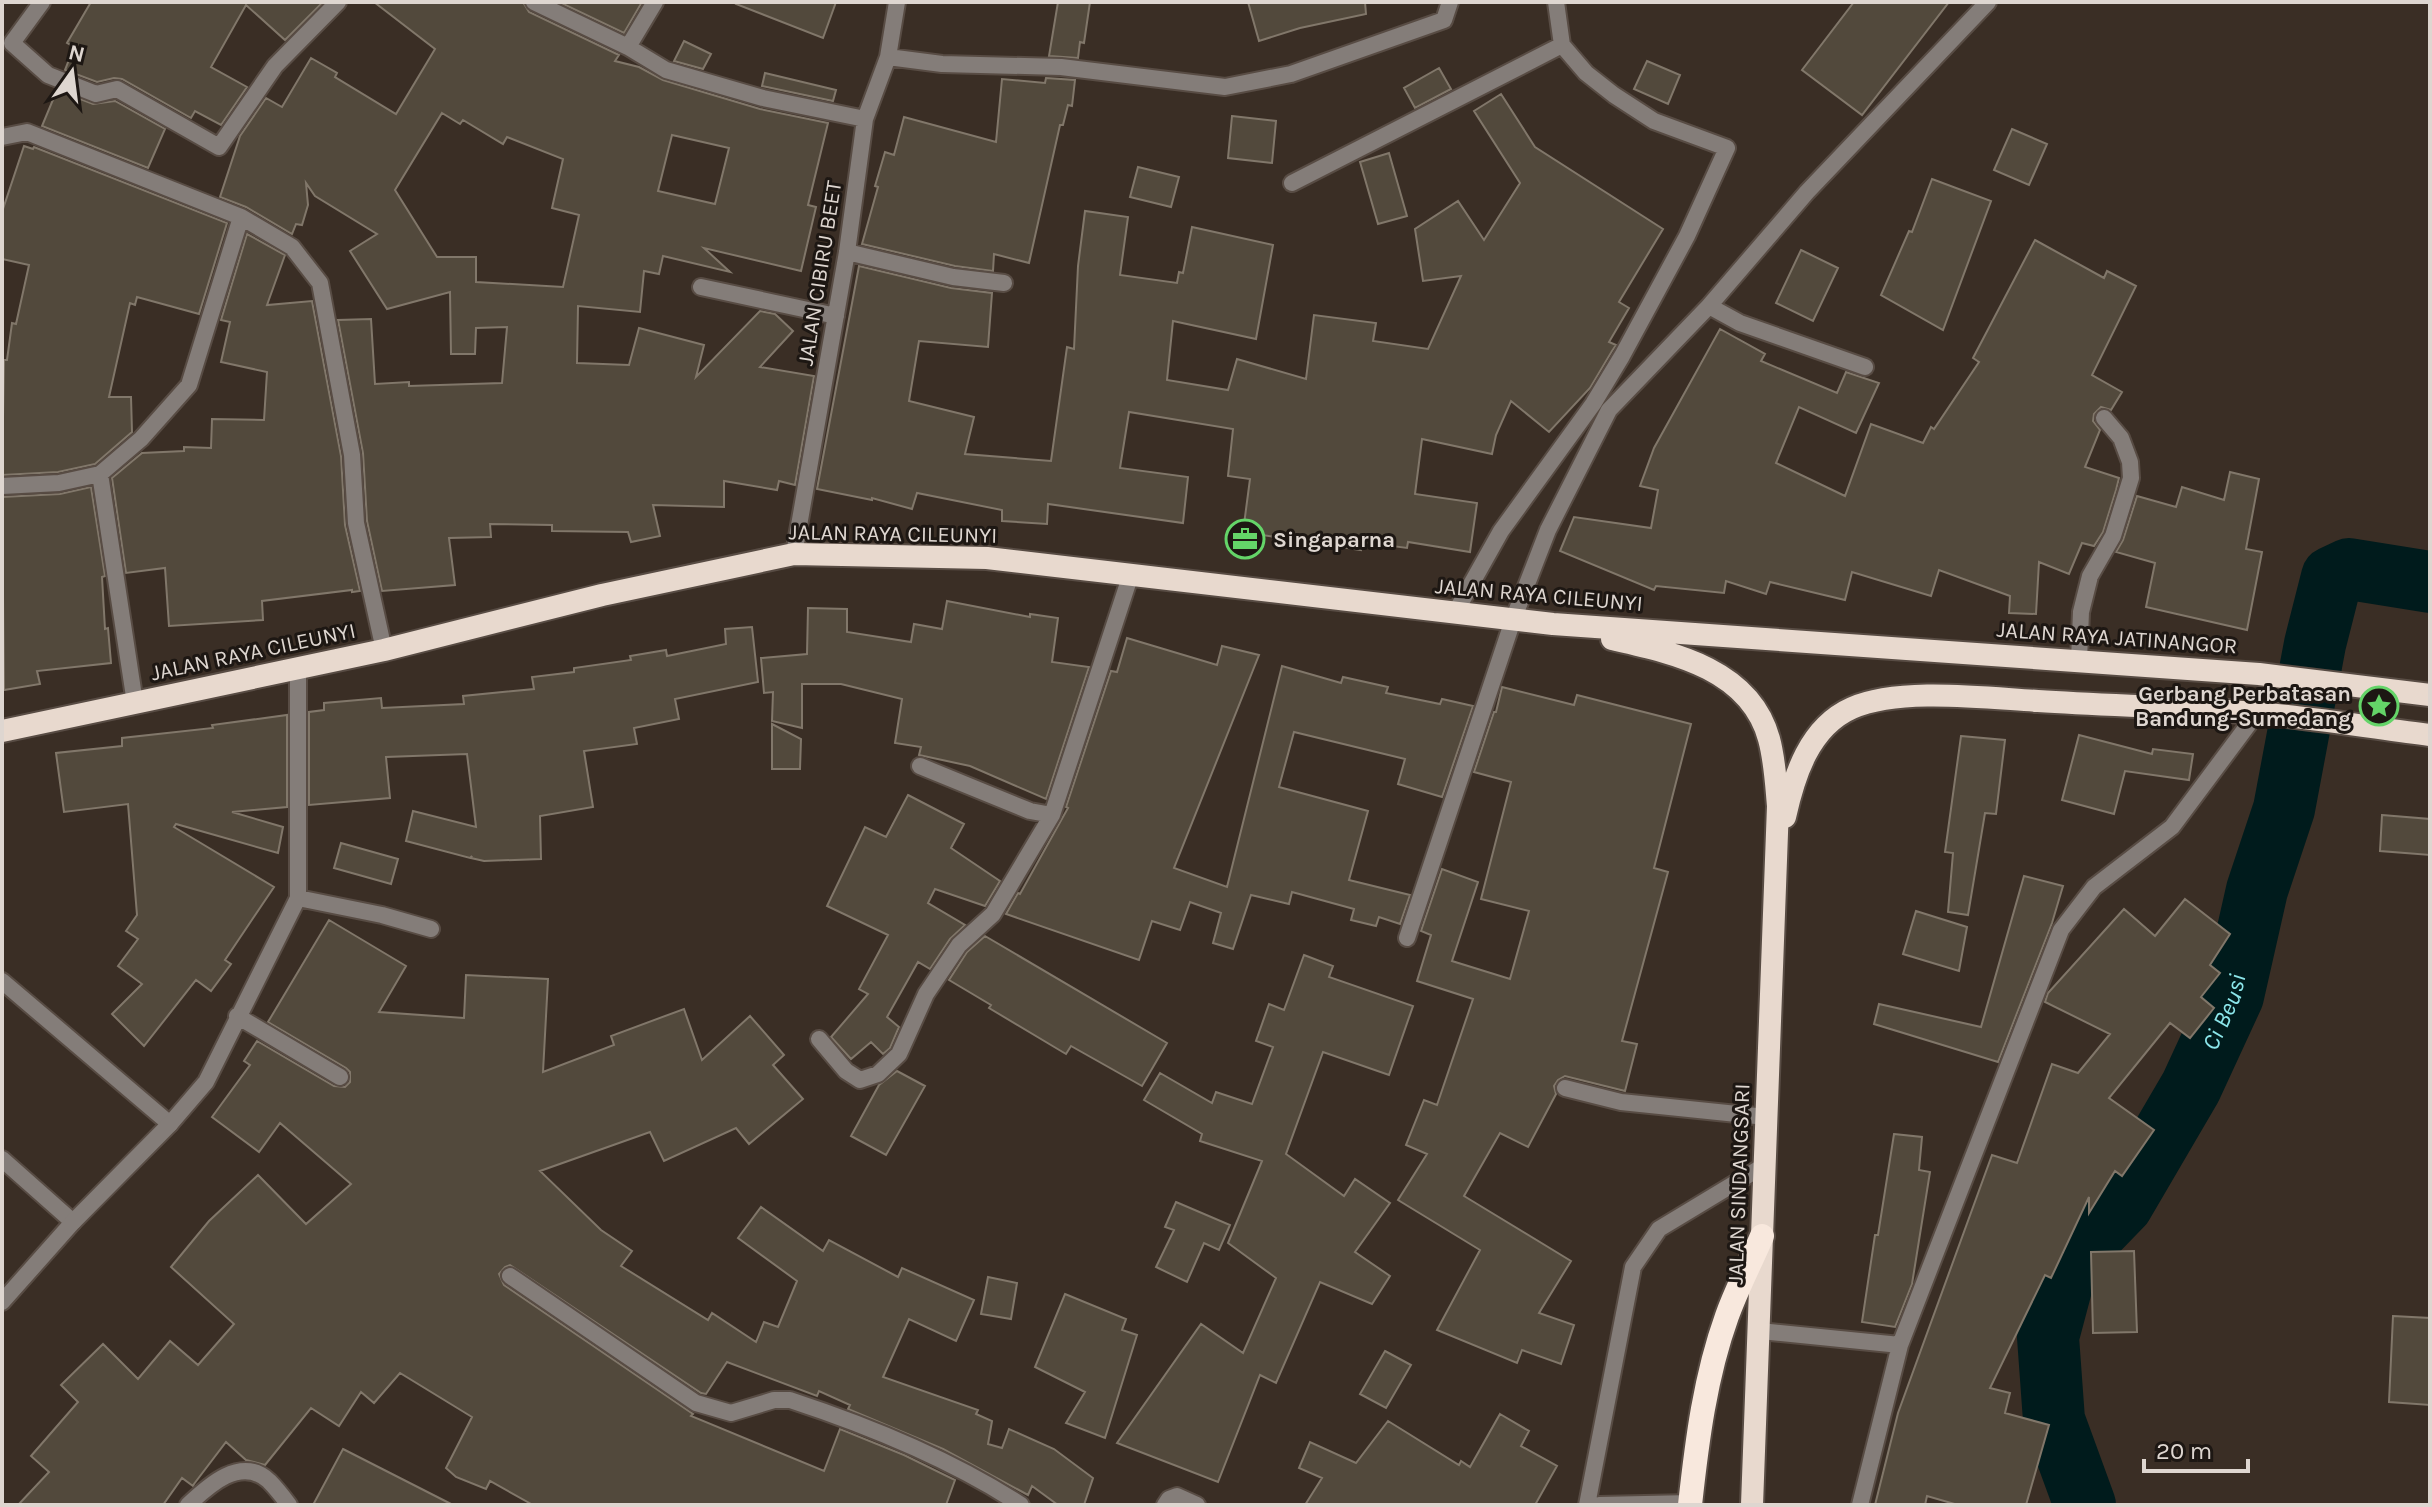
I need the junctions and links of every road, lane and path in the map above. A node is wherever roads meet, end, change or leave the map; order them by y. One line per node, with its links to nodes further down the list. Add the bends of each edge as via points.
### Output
1 (42, 2): 2 (street, via 12,43 48,75 96,94 117,89 219,147 275,66)
2 (338, 2)
3 (534, 2): 10 (street)
4 (655, 2): 10 (street)
5 (897, 2): 11 (street, JALAN CIBIRU BEET)
6 (1450, 2): 11 (street, via 1444,20 1291,74 1225,87 1061,67)
7 (1556, 2): 9 (street)
8 (1988, 2): 19 (street, via 1807,192)
9 (1562, 45): 14 (street); 27 (street, via 1586,73 1654,121 1727,148 1622,356 1501,531)
10 (628, 47): 12 (street, via 666,70)
11 (888, 57): 12 (street, JALAN CIBIRU BEET)
12 (865, 119): 16 (street, JALAN CIBIRU BEET)
13 (2, 137): 15 (street, via 27,132)
14 (1292, 183)
15 (241, 217): 23 (street, via 189,385 141,439); 30 (street, via 292,247 320,283 352,455 356,523)
16 (847, 252): 17 (street); 20 (street, JALAN CIBIRU BEET)
17 (1004, 283)
18 (701, 287): 20 (street)
19 (1709, 306): 21 (street, via 1740,323); 28 (street, via 1609,410 1548,530)
20 (836, 316): 25 (street, JALAN CIBIRU BEET)
21 (1865, 367)
22 (2104, 418): 31 (street, via 2121,438 2131,478 2113,536 2090,576 2081,612)
23 (100, 474): 24 (street); 34 (street)
24 (2, 486)
25 (794, 554): 26 (highway, JALAN RAYA CILEUNYI, via 987,558); 30 (highway, JALAN RAYA CILEUNYI)
26 (1131, 574): 27 (highway, JALAN RAYA CILEUNYI); 39 (street)
27 (1455, 613): 28 (highway, JALAN RAYA CILEUNYI)
28 (1513, 620): 29 (highway, JALAN RAYA CILEUNYI); 40 (highway, via 1640,646 1704,666 1738,687 1762,718 1770,740 1778,806); 43 (street)
29 (1799, 640): 31 (highway, JALAN RAYA JATINANGOR)
30 (384, 650): 32 (highway, JALAN RAYA CILEUNYI)
31 (2079, 660): 33 (highway, JALAN RAYA JATINANGOR)
32 (298, 669): 34 (highway, JALAN RAYA CILEUNYI); 41 (street)
33 (2430, 695)
34 (135, 703): 36 (highway, JALAN RAYA CILEUNYI)
35 (2263, 714): 37 (highway); 40 (highway, via 1932,697 1851,708 1828,723 1804,756); 58 (street, via 2172,827 2094,887 2061,930)
36 (2, 731)
37 (2430, 735)
38 (920, 766): 39 (street)
39 (1052, 815): 46 (street, via 993,914 959,945 926,994 899,1054 878,1074 860,1080)
40 (1776, 864): 49 (highway, JALAN SINDANGSARI)
41 (298, 898): 42 (street); 45 (street)
42 (431, 929)
43 (1407, 938)
44 (2, 981): 50 (street)
45 (237, 1016): 47 (street); 50 (street, via 206,1082)
46 (819, 1039)
47 (340, 1077)
48 (1565, 1088): 49 (street, via 1621,1102)
49 (1766, 1117): 52 (highway, JALAN SINDANGSARI)
50 (170, 1124): 53 (street)
51 (2, 1159): 53 (street)
52 (1765, 1165): 54 (highway, JALAN SINDANGSARI); 65 (street, via 1659,1229 1633,1267)
53 (73, 1222): 56 (street)
54 (1762, 1236): 57 (highway, JALAN SINDANGSARI); 59 (highway, via 1727,1315 1711,1370)
55 (510, 1276): 62 (street, via 696,1403 731,1413 790,1400 968,1473)
56 (3, 1297)
57 (1760, 1331): 58 (street); 67 (highway, JALAN SINDANGSARI)
58 (1900, 1345): 68 (street)
59 (1690, 1504): 66 (street)
60 (188, 1505): 61 (street, via 225,1474 244,1471 267,1479)
61 (289, 1505)
62 (1021, 1505)
63 (1165, 1505): 64 (street, via 1177,1496)
64 (1197, 1505)
65 (1587, 1505)
66 (1599, 1505)
67 (1752, 1505)
68 (1860, 1505)

